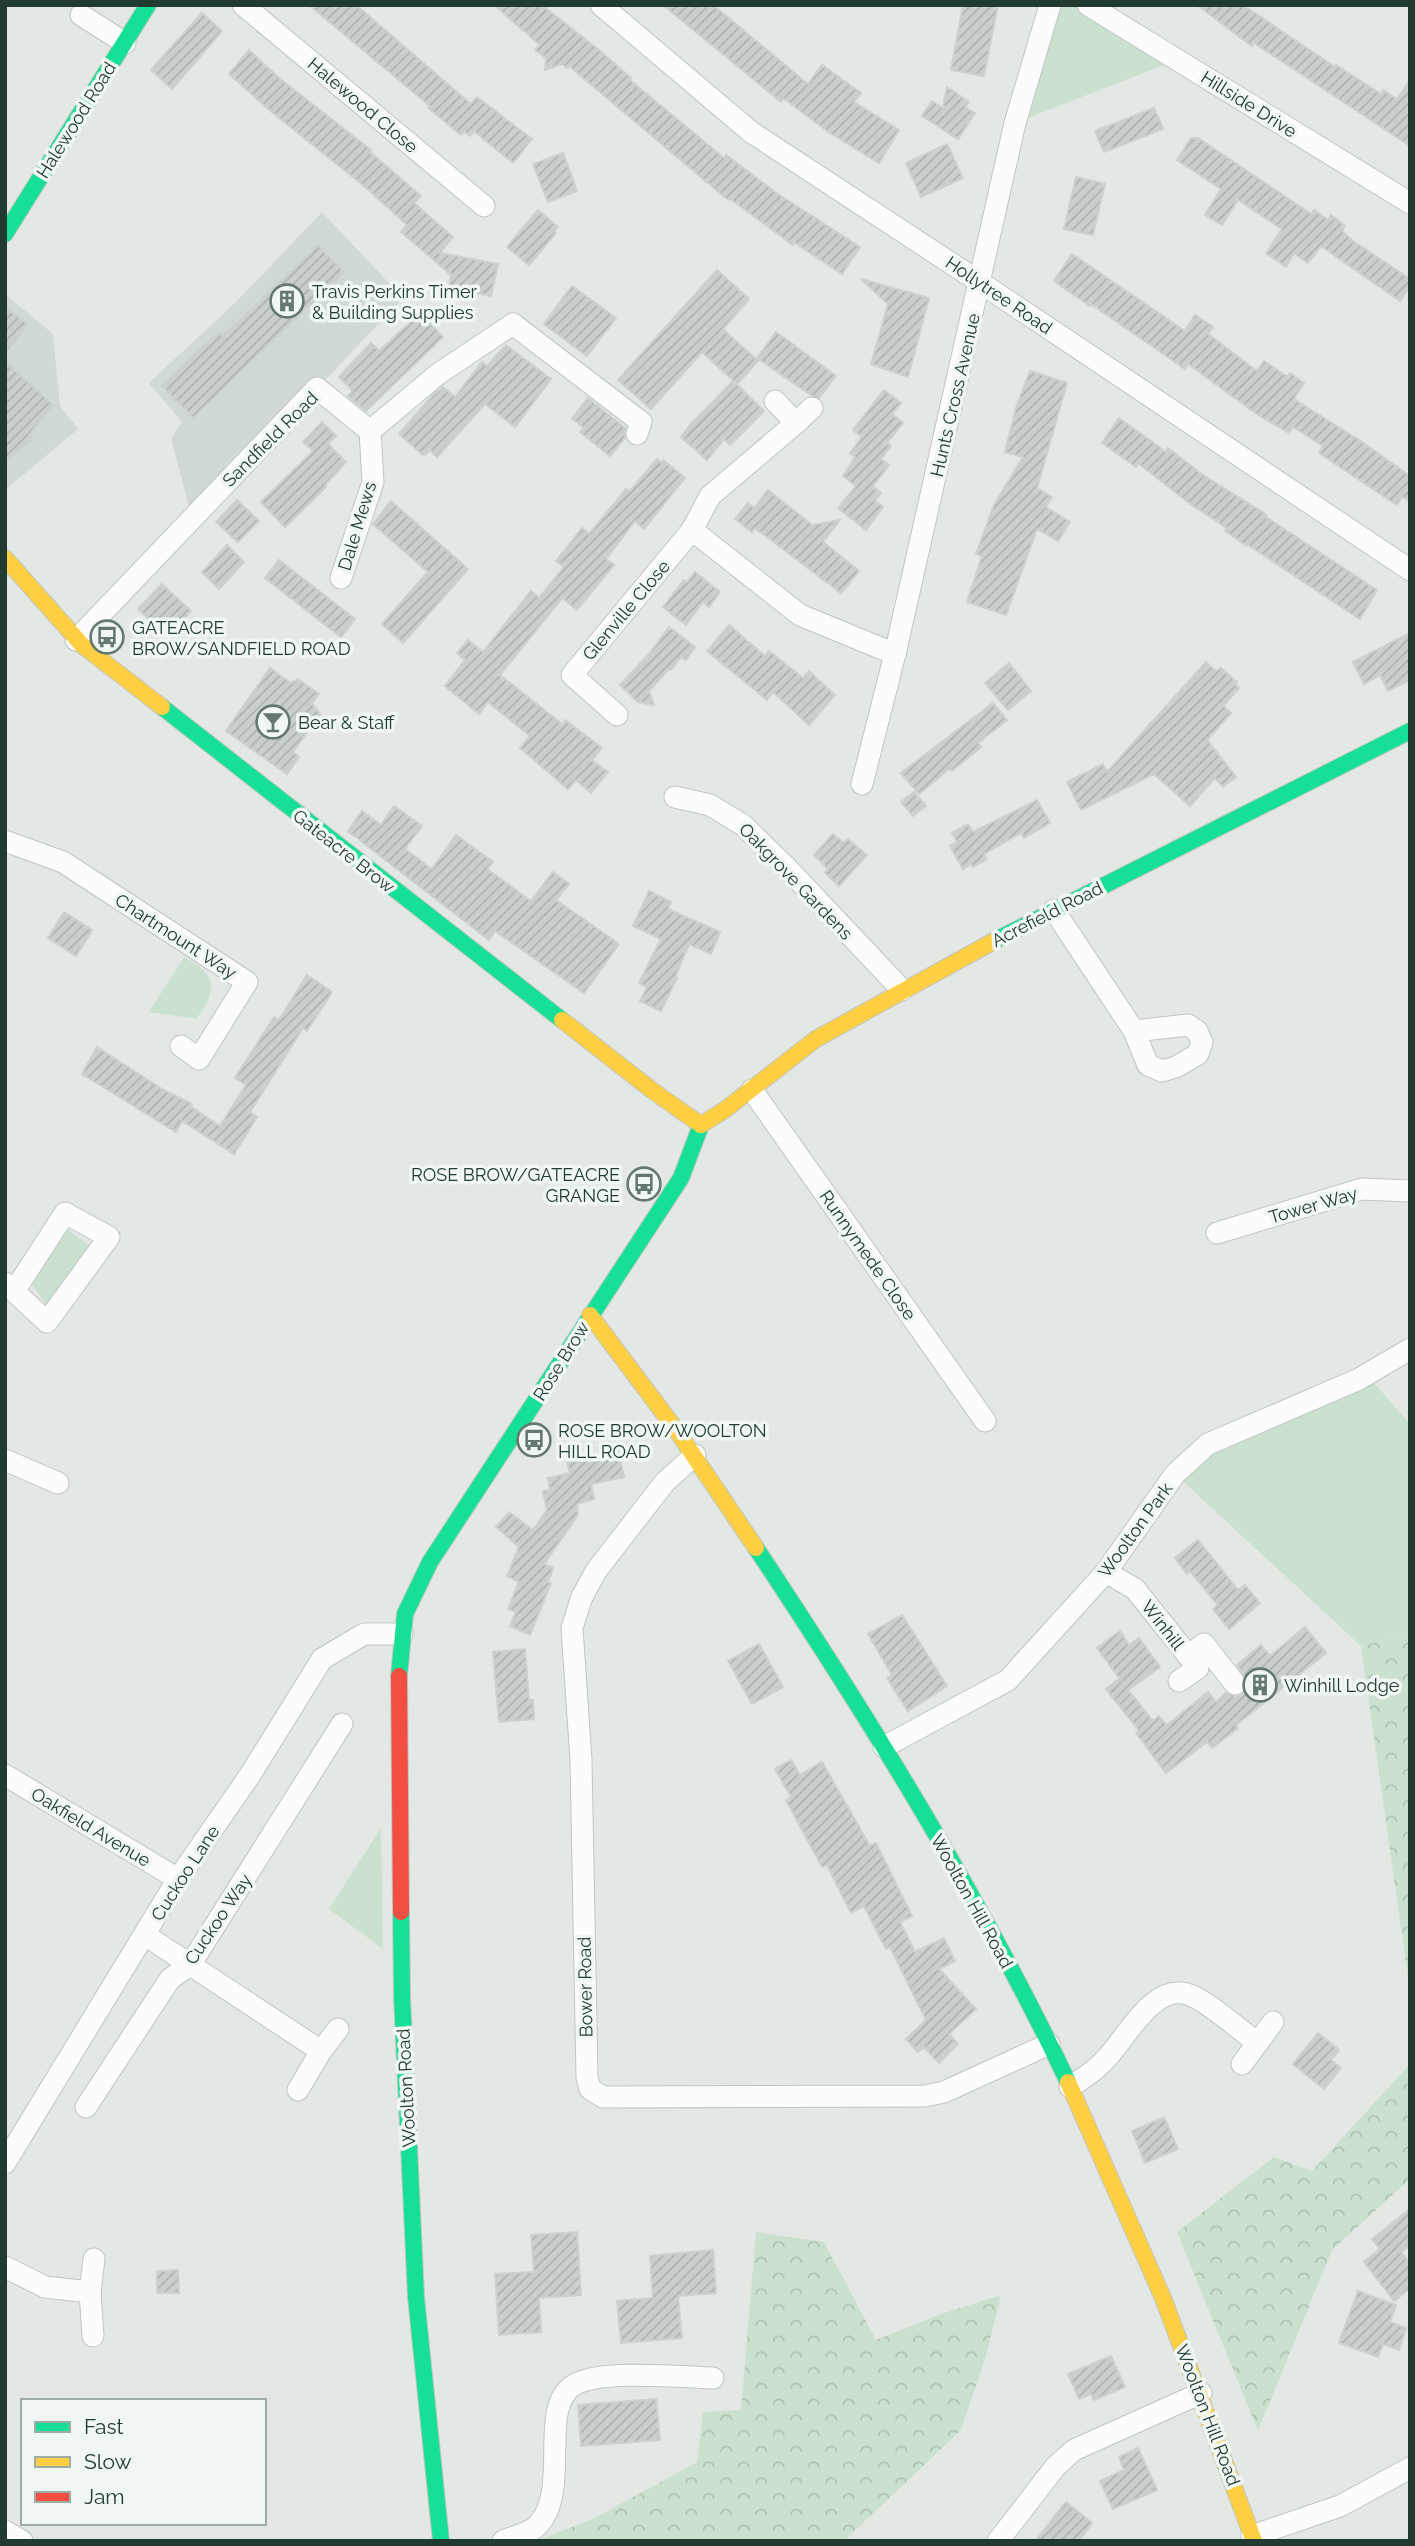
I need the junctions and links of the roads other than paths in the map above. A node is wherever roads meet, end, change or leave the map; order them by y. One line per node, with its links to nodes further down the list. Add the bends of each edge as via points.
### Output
1 (148, 5): 7 (street, Halewood Road)
2 (243, 5): 9 (street, Halewood Close)
3 (601, 5): 11 (street, Hollytree Road, via 751,132)
4 (1050, 5): 11 (street, Hunts Cross Avenue, via 1016,124)
5 (1088, 5): 8 (street, Hillside Drive)
6 (81, 15): 7 (street)
7 (125, 43): 10 (street, Halewood Road)
8 (1410, 203)
9 (484, 206)
10 (5, 234)
11 (981, 282): 19 (street, Hollytree Road); 22 (street, Hunts Cross Avenue)
12 (775, 401): 14 (street)
13 (812, 408): 14 (street, Glenville Close)
14 (796, 423): 17 (street, Glenville Close, via 710,496)
15 (370, 431): 16 (street, via 438,374 513,324 641,422); 20 (street, Dale Mews, via 373,482); 21 (street, Sandfield Road, via 317,387)
16 (637, 434)
17 (692, 530): 22 (street, via 800,615); 23 (street, Glenville Close, via 572,675)
18 (5, 558): 21 (street, Gateacre Brow)
19 (1410, 570)
20 (341, 578)
21 (76, 639): 33 (street, Gateacre Brow, via 193,735)
22 (895, 654): 25 (street, Hunts Cross Avenue)
23 (617, 715)
24 (1410, 731): 28 (street, Acrefield Road)
25 (862, 784)
26 (675, 797): 29 (street, Oakgrove Gardens, via 710,805 743,825)
27 (5, 841): 31 (street, Chartmount Way, via 63,862 247,982 199,1059)
28 (1054, 910): 29 (street, Acrefield Road); 30 (street)
29 (902, 990): 32 (street, Acrefield Road, via 816,1039)
30 (1134, 1031)
31 (181, 1046)
32 (752, 1090): 33 (street, Acrefield Road); 39 (street, Runnymede Close)
33 (701, 1125): 37 (street, Rose Brow, via 681,1178)
34 (1410, 1191): 35 (street, Tower Way, via 1362,1189)
35 (1217, 1233)
36 (10, 1286): 36 (street, via 65,1213 108,1237 47,1322)
37 (590, 1315): 40 (street, Woolton Hill Road); 44 (street, Rose Brow, via 430,1562 405,1614)
38 (1410, 1349): 43 (street, Woolton Park, via 1359,1379 1208,1444 1175,1474)
39 (985, 1421)
40 (695, 1455): 49 (street, Woolton Hill Road); 57 (street, Bower Road, via 670,1475 596,1571 572,1628 581,1760 590,2089 603,2097 925,2096 944,2092)
41 (5, 1460): 42 (street)
42 (58, 1483)
43 (1106, 1573): 45 (street, Winhill, via 1135,1589); 49 (street, Woolton Park, via 1008,1680)
44 (402, 1634): 51 (street, Cuckoo Lane, via 364,1634 322,1659); 75 (street, Woolton Road, via 398,1688 402,1997 416,2297)
45 (1188, 1656): 46 (street, Winhill, via 1198,1668); 47 (street, via 1204,1644)
46 (1179, 1681)
47 (1235, 1684)
48 (342, 1724): 53 (street, Cuckoo Way)
49 (884, 1747): 57 (street, Woolton Hill Road, via 978,1908)
50 (5, 1775): 51 (street, Oakfield Avenue)
51 (178, 1880): 52 (street, Cuckoo Lane)
52 (145, 1935): 53 (street); 63 (street, Cuckoo Lane)
53 (190, 1965): 58 (street); 62 (street, Cuckoo Way, via 170,1979)
54 (1273, 2021): 56 (street)
55 (338, 2029): 58 (street)
56 (1258, 2043): 59 (street); 60 (street, via 1197,1998 1168,1994 1154,2001 1091,2074)
57 (1049, 2044): 60 (street, Woolton Hill Road)
58 (321, 2051): 61 (street)
59 (1242, 2064)
60 (1070, 2087): 69 (street, Woolton Hill Road, via 1113,2179)
61 (298, 2090)
62 (86, 2107)
63 (5, 2163)
64 (94, 2259): 66 (street)
65 (5, 2267): 66 (street, via 44,2287)
66 (90, 2292): 67 (street)
67 (93, 2336)
68 (713, 2378): 76 (street, via 613,2376 572,2385 557,2407 554,2497 537,2526)
69 (1200, 2393): 73 (street, Woolton Hill Road); 77 (street, via 1074,2450 1056,2466)
70 (1410, 2450): 71 (street)
71 (1404, 2471): 73 (street, via 1340,2506)
72 (5, 2531): 74 (street)
73 (1253, 2539)
74 (22, 2541)
75 (441, 2541)
76 (503, 2541)
77 (998, 2541)

